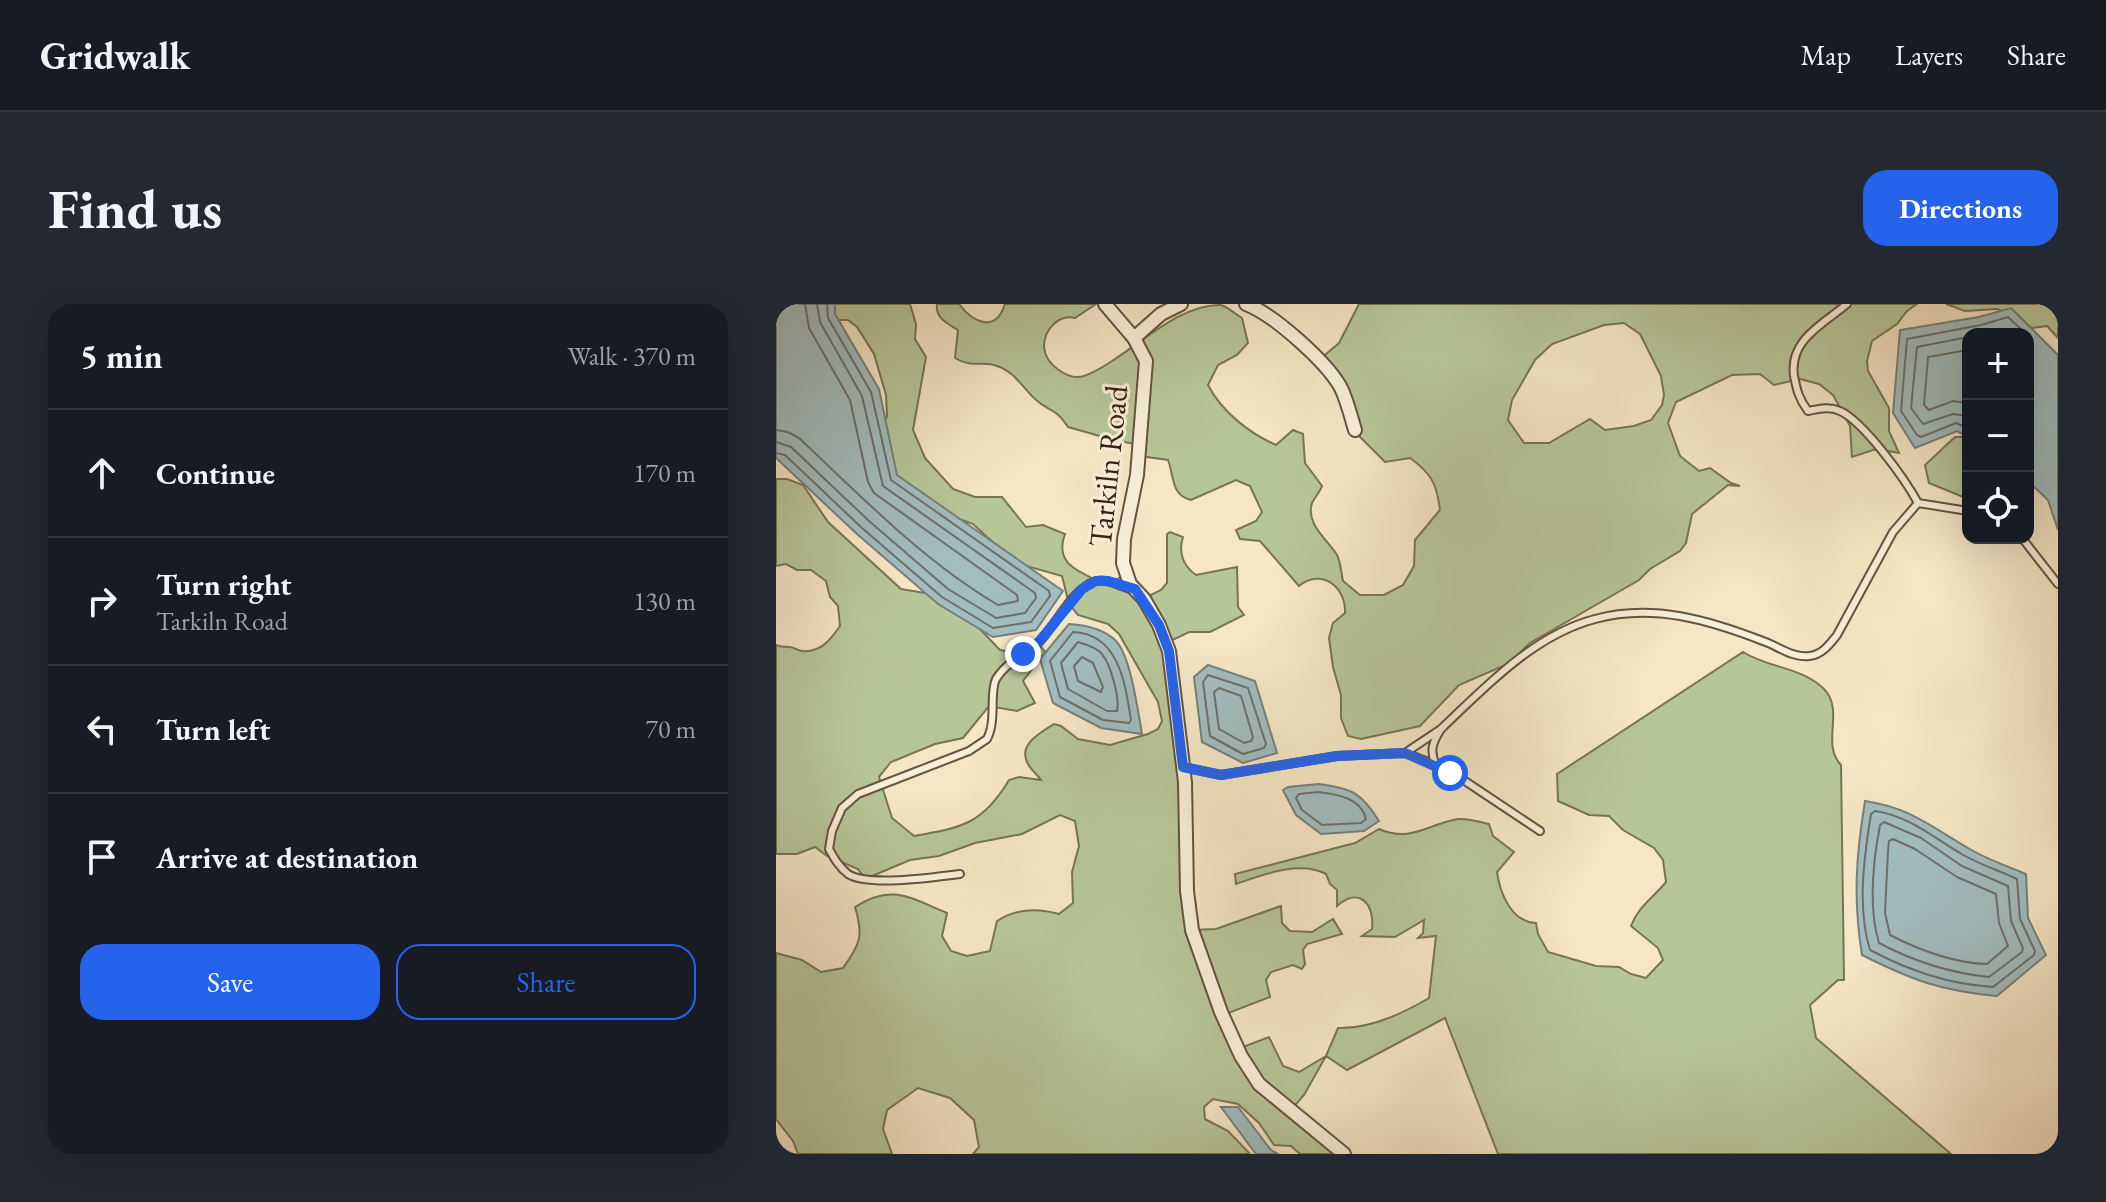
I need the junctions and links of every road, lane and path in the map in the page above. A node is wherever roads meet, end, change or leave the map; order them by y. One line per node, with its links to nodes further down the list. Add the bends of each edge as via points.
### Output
1 (1105, 304): 5 (street, Tarkiln Road)
2 (1181, 304): 5 (street)
3 (1246, 304): 6 (street, via 1260,309 1310,351 1340,387)
4 (1847, 304): 7 (lane, via 1803,340 1792,361 1798,398 1808,411 1830,407 1843,412 1907,482)
5 (1134, 338): 11 (street, Tarkiln Road, via 1146,361 1137,475 1124,539 1123,563)
6 (1355, 430)
7 (1918, 503): 8 (lane); 12 (lane, via 1893,532 1826,649 1810,656 1792,655 1696,617 1636,612 1596,618 1564,629 1530,651)
8 (1962, 510)
9 (2027, 544): 10 (lane)
10 (2058, 584)
11 (1135, 589): 15 (street, Tarkiln Road, via 1169,651); 17 (lane, via 1108,581 1082,589 1038,643 1007,665 994,682 987,739 858,794 842,808 829,849 851,876 891,881)
12 (1441, 729): 13 (lane); 14 (lane, via 1432,744)
13 (1405, 753): 14 (lane); 15 (lane, via 1337,756 1221,775)
14 (1436, 765): 16 (lane)
15 (1183, 767): 18 (street, Tarkiln Road, via 1192,930 1221,1012 1259,1084)
16 (1540, 831)
17 (960, 874)
18 (1344, 1154)

